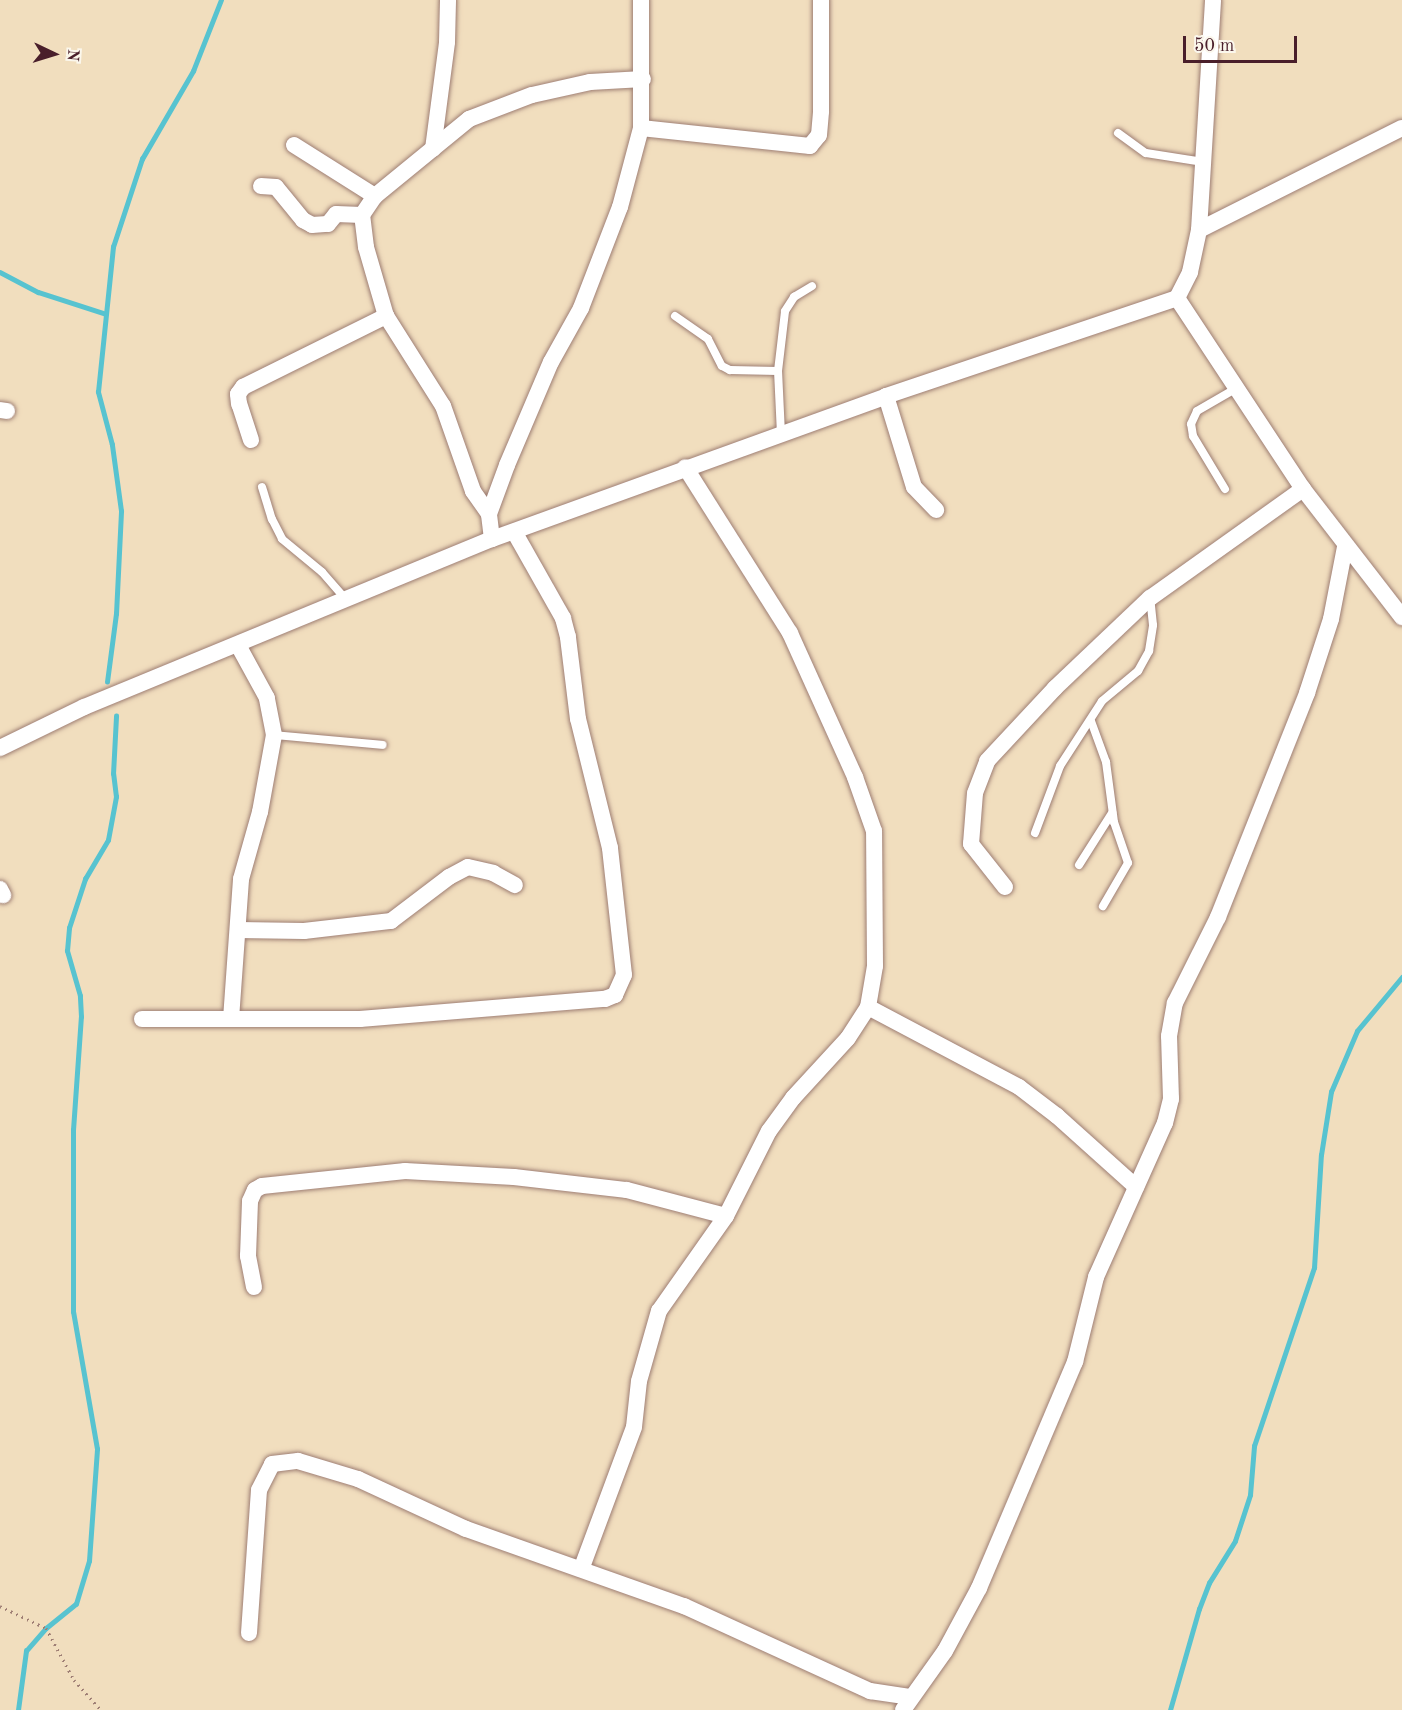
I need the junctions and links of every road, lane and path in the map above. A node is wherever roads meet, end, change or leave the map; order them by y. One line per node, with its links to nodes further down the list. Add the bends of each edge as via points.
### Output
1 (448, 0): 10 (street, via 447,42)
2 (641, 0): 5 (street)
3 (821, 0): 6 (street, via 821,111 819,135 810,146)
4 (1213, 0): 11 (street)
5 (643, 79): 6 (street); 10 (street, via 590,82 532,95 469,119)
6 (641, 128): 30 (street, via 603,255 581,308 546,371)
7 (1402, 128): 15 (street)
8 (1118, 134): 11 (lane, via 1146,153)
9 (294, 145): 13 (street)
10 (433, 149): 13 (street)
11 (1203, 162): 15 (street)
12 (261, 186): 14 (street, via 276,187 303,220 312,225 328,224 336,214)
13 (375, 196): 14 (street)
14 (362, 215): 18 (street, via 366,247)
15 (1199, 230): 17 (street, via 1190,272)
16 (812, 286): 20 (lane, via 794,297 785,311)
17 (1177, 298): 21 (street); 22 (street)
18 (386, 316): 24 (street, via 243,387 238,394 239,404); 30 (street, via 443,406 473,491)
19 (675, 316): 20 (lane, via 708,339 722,366 730,370)
20 (778, 371): 23 (lane)
21 (1235, 389): 27 (lane, via 1197,411 1191,424 1193,436); 28 (street)
22 (886, 396): 23 (street); 29 (street, via 914,487)
23 (781, 434): 25 (street)
24 (251, 440)
25 (686, 467): 31 (street); 49 (street, via 790,633 830,717 874,831 875,955)
26 (262, 487): 35 (lane, via 282,539 322,572)
27 (1225, 489)
28 (1303, 489): 33 (street); 34 (street)
29 (936, 510)
30 (489, 514): 32 (street)
31 (515, 533): 32 (street); 51 (street, via 563,618 568,637 578,719 609,848 621,940 621,988 605,999 360,1019)
32 (492, 539): 35 (street)
33 (1345, 548): 36 (street); 52 (street, via 1331,619 1307,693 1218,917 1175,1003 1169,1036 1171,1099 1165,1123)
34 (1150, 598): 38 (lane, via 1153,625 1149,651 1138,671 1102,701); 46 (street, via 1048,696 981,772 975,793 971,843)
35 (346, 600): 37 (street)
36 (1402, 617)
37 (238, 645): 39 (street, via 267,698); 41 (street, via 84,707)
38 (1091, 721): 42 (lane, via 1106,762); 43 (lane, via 1060,766)
39 (274, 735): 40 (lane); 48 (street, via 260,812 241,879)
40 (383, 746)
41 (0, 748)
42 (1113, 813): 44 (lane); 47 (lane, via 1128,863)
43 (1035, 833)
44 (1079, 865)
45 (515, 885): 48 (street, via 493,873 468,867 391,921 304,931)
46 (1005, 887)
47 (1103, 906)
48 (238, 930): 51 (street)
49 (868, 1007): 52 (street, via 1019,1087 1058,1116); 53 (street, via 848,1038 793,1098 769,1131)
50 (142, 1019): 51 (street)
51 (231, 1019)
52 (1136, 1187): 58 (street, via 1096,1276 1075,1362 979,1588 945,1651)
53 (726, 1215): 54 (street, via 627,1190 502,1176 405,1171 262,1186 250,1201 248,1256); 55 (street, via 659,1311 644,1361 634,1427)
54 (254, 1287)
55 (582, 1567): 57 (street, via 466,1529 358,1479 298,1461 283,1461 272,1464 265,1472 259,1490); 58 (street, via 684,1606 839,1679)
56 (0, 1606): 59 (path, via 46,1628 74,1680)
57 (249, 1633)
58 (906, 1703)
59 (101, 1710)

